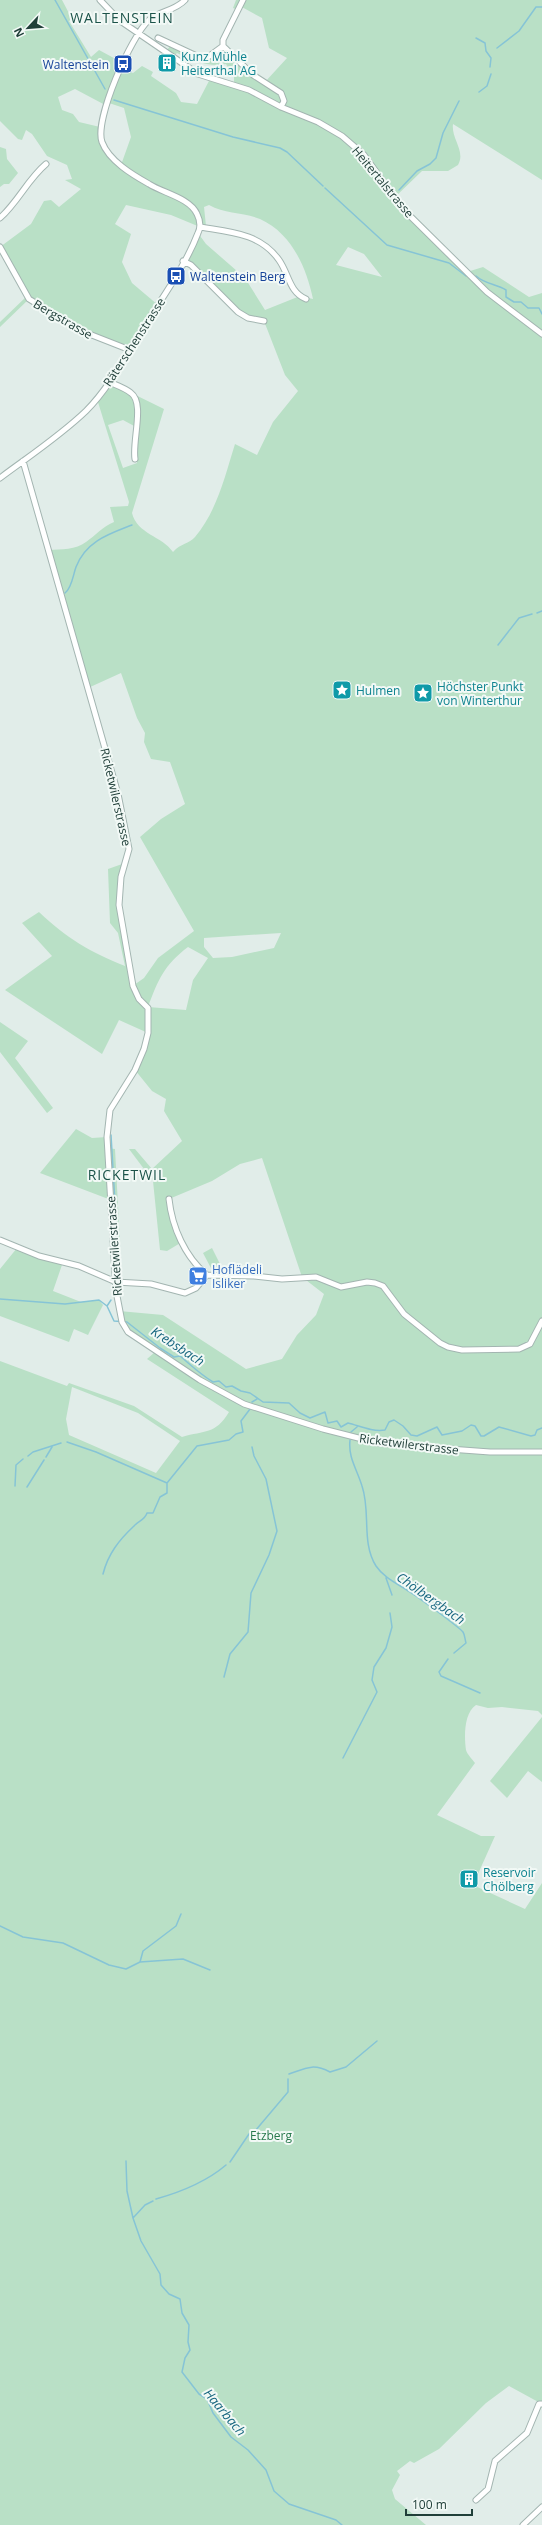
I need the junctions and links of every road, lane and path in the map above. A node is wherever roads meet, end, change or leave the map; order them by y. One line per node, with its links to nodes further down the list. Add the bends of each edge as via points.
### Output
1 (100, 0): 4 (street, Heitertalstrasse, via 113,16)
2 (185, 0): 4 (street, via 150,19)
3 (243, 0): 6 (street, via 223,40)
4 (138, 33): 7 (street, Heitertalstrasse, via 198,74 249,90); 10 (street, via 131,44 102,120 100,135 112,157 140,179 193,208)
5 (158, 38): 6 (street, via 201,58 208,57)
6 (223, 46): 7 (street, via 246,68 281,93 284,101)
7 (281, 107): 15 (street, Heitertalstrasse, via 318,122 355,147 376,170 403,209 487,292)
8 (46, 164): 9 (street)
9 (0, 218)
10 (200, 227): 12 (street, Räterschenstrasse); 13 (street, via 243,234 261,242 279,261 295,292)
11 (0, 247): 16 (street, Bergstrasse, via 29,299 79,330)
12 (184, 261): 14 (street, via 238,312 248,318); 16 (street, Räterschenstrasse)
13 (306, 299)
14 (264, 321)
15 (542, 334)
16 (130, 350): 17 (street, Räterschenstrasse)
17 (109, 382): 18 (street, via 132,394 138,401 134,442); 19 (street, Räterschenstrasse, via 86,411)
18 (136, 459)
19 (23, 461): 20 (street, Räterschenstrasse); 24 (street, Ricketwilerstrasse, via 118,794 129,849 121,878 119,905 133,986 139,999 148,1008 148,1033 144,1049 135,1070 112,1106 108,1124)
20 (0, 478)
21 (169, 1199): 23 (street, via 182,1242 194,1262)
22 (0, 1240): 24 (street, via 39,1256 79,1266)
23 (207, 1275): 24 (street, via 196,1288 185,1294 151,1284); 25 (street, via 282,1279 316,1277 341,1287 375,1283 383,1286 404,1314 440,1343 462,1350 519,1349 530,1344)
24 (116, 1282): 26 (street, Ricketwilerstrasse, via 119,1311 128,1332 244,1404 324,1429 378,1442 490,1452)
25 (542, 1321)
26 (542, 1452)
27 (542, 2403): 28 (street, via 527,2433 495,2460 488,2489)
28 (476, 2500)
29 (542, 2507): 30 (street)
30 (523, 2525)

